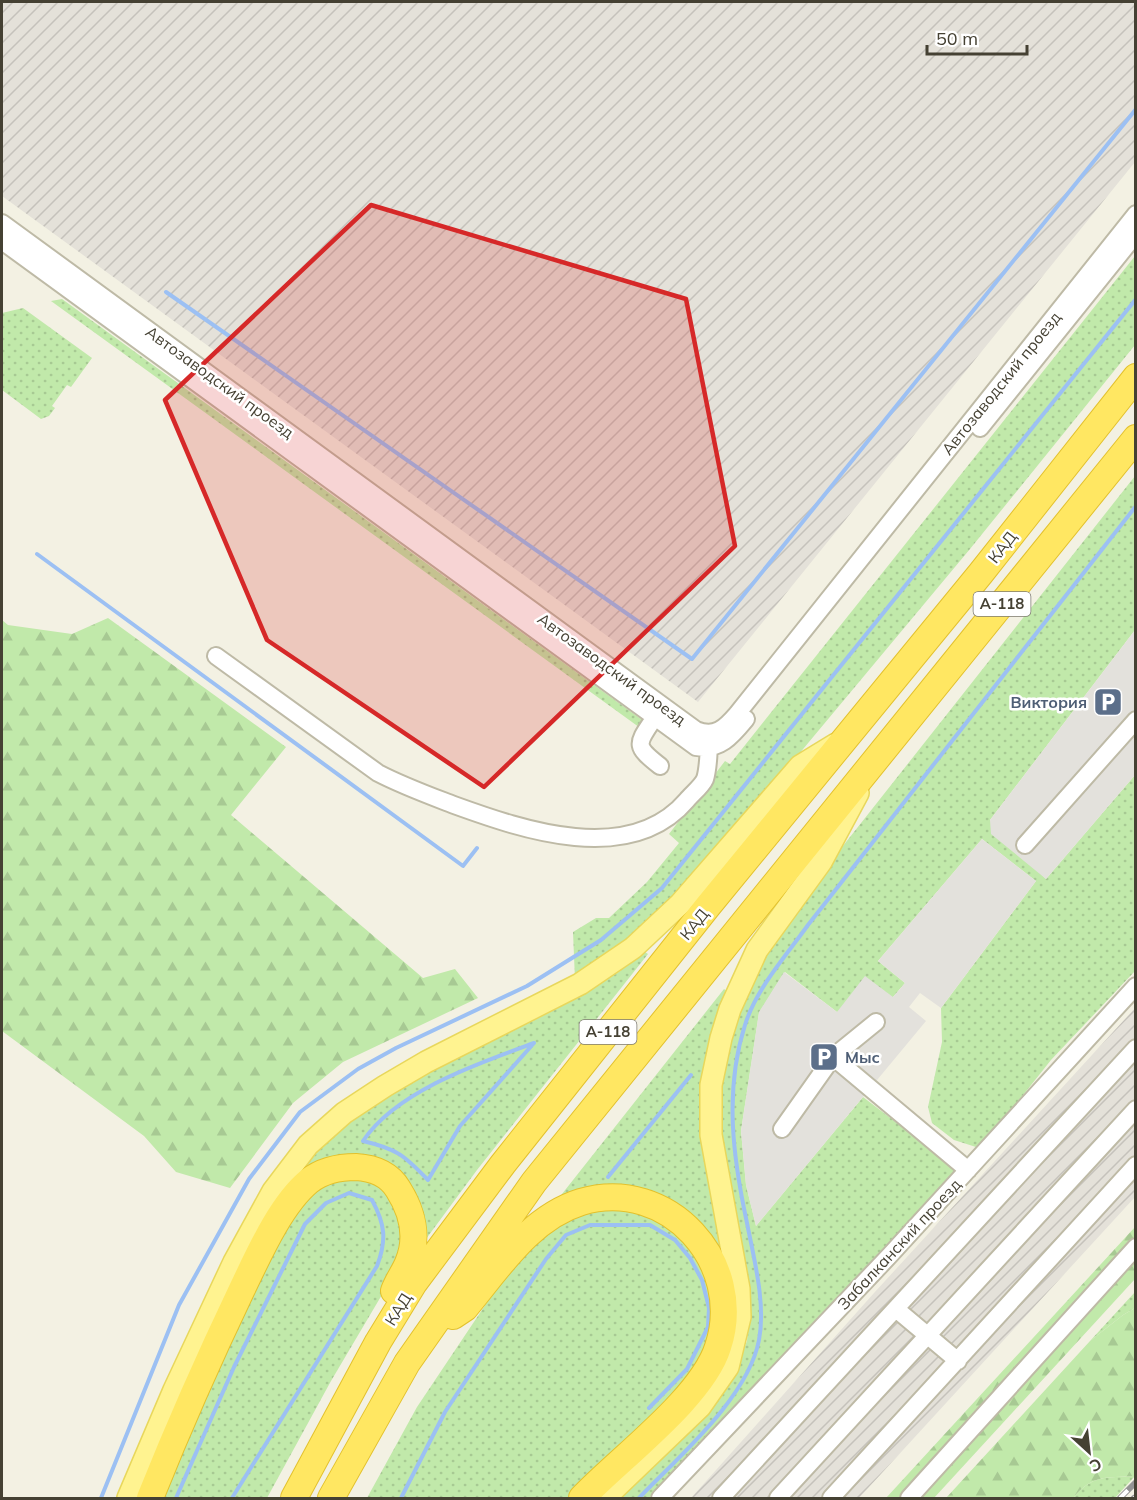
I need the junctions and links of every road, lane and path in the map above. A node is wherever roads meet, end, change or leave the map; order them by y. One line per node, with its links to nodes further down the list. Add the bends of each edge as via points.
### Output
1 (1136, 214): 11 (street, Автозаводский проезд, via 737,714)
2 (2, 223): 11 (street, Автозаводский проезд)
3 (1136, 234): 11 (street, Автозаводский проезд, via 732,736)
4 (2, 242): 8 (street, Автозаводский проезд)
5 (1136, 377): 10 (highway, КАД / А-118)
6 (1136, 438): 12 (highway, А-118)
7 (216, 656): 11 (street, via 378,773 504,823 572,836 611,837 660,824 704,779)
8 (655, 717): 11 (street, Автозаводский проезд, via 696,747); 13 (street, via 639,740 642,752)
9 (1136, 720): 14 (street)
10 (852, 734): 27 (highway, КАД / А-118, via 708,906 510,1154 414,1283); 29 (main road, via 800,766 680,904 633,948 580,984 385,1086 344,1113 308,1145 273,1191 243,1243)
11 (709, 741)
12 (877, 759): 25 (highway, А-118, via 534,1182); 34 (main road, via 821,862 757,950 721,1038 711,1085 711,1135 739,1289 740,1317 728,1366 700,1407)
13 (660, 766)
14 (1025, 845)
15 (1136, 986): 22 (street, Забалканский проезд)
16 (876, 1022): 18 (street)
17 (1136, 1048): 24 (street)
18 (833, 1057): 20 (street); 22 (street)
19 (1136, 1109): 26 (street)
20 (782, 1128)
21 (1136, 1165): 28 (street)
22 (968, 1170): 35 (street, Забалканский проезд)
23 (1136, 1247): 39 (street)
24 (896, 1309): 26 (street); 36 (street)
25 (430, 1330): 32 (highway, А-118, via 379,1410); 33 (highway, via 465,1308 537,1225 580,1203 604,1197 644,1201 685,1223 711,1256 719,1278 724,1320 718,1347 691,1394)
26 (929, 1335): 28 (street); 37 (street)
27 (378, 1342): 30 (highway, via 399,1278 409,1262 414,1222 395,1184 381,1172 343,1167 322,1172 289,1204 266,1241 195,1386); 31 (highway, КАД / А-118)
28 (958, 1361): 38 (street)
29 (128, 1498)
30 (150, 1498)
31 (294, 1498)
32 (331, 1498)
33 (582, 1498)
34 (605, 1498)
35 (660, 1498)
36 (721, 1498)
37 (778, 1498)
38 (831, 1498)
39 (909, 1498)

